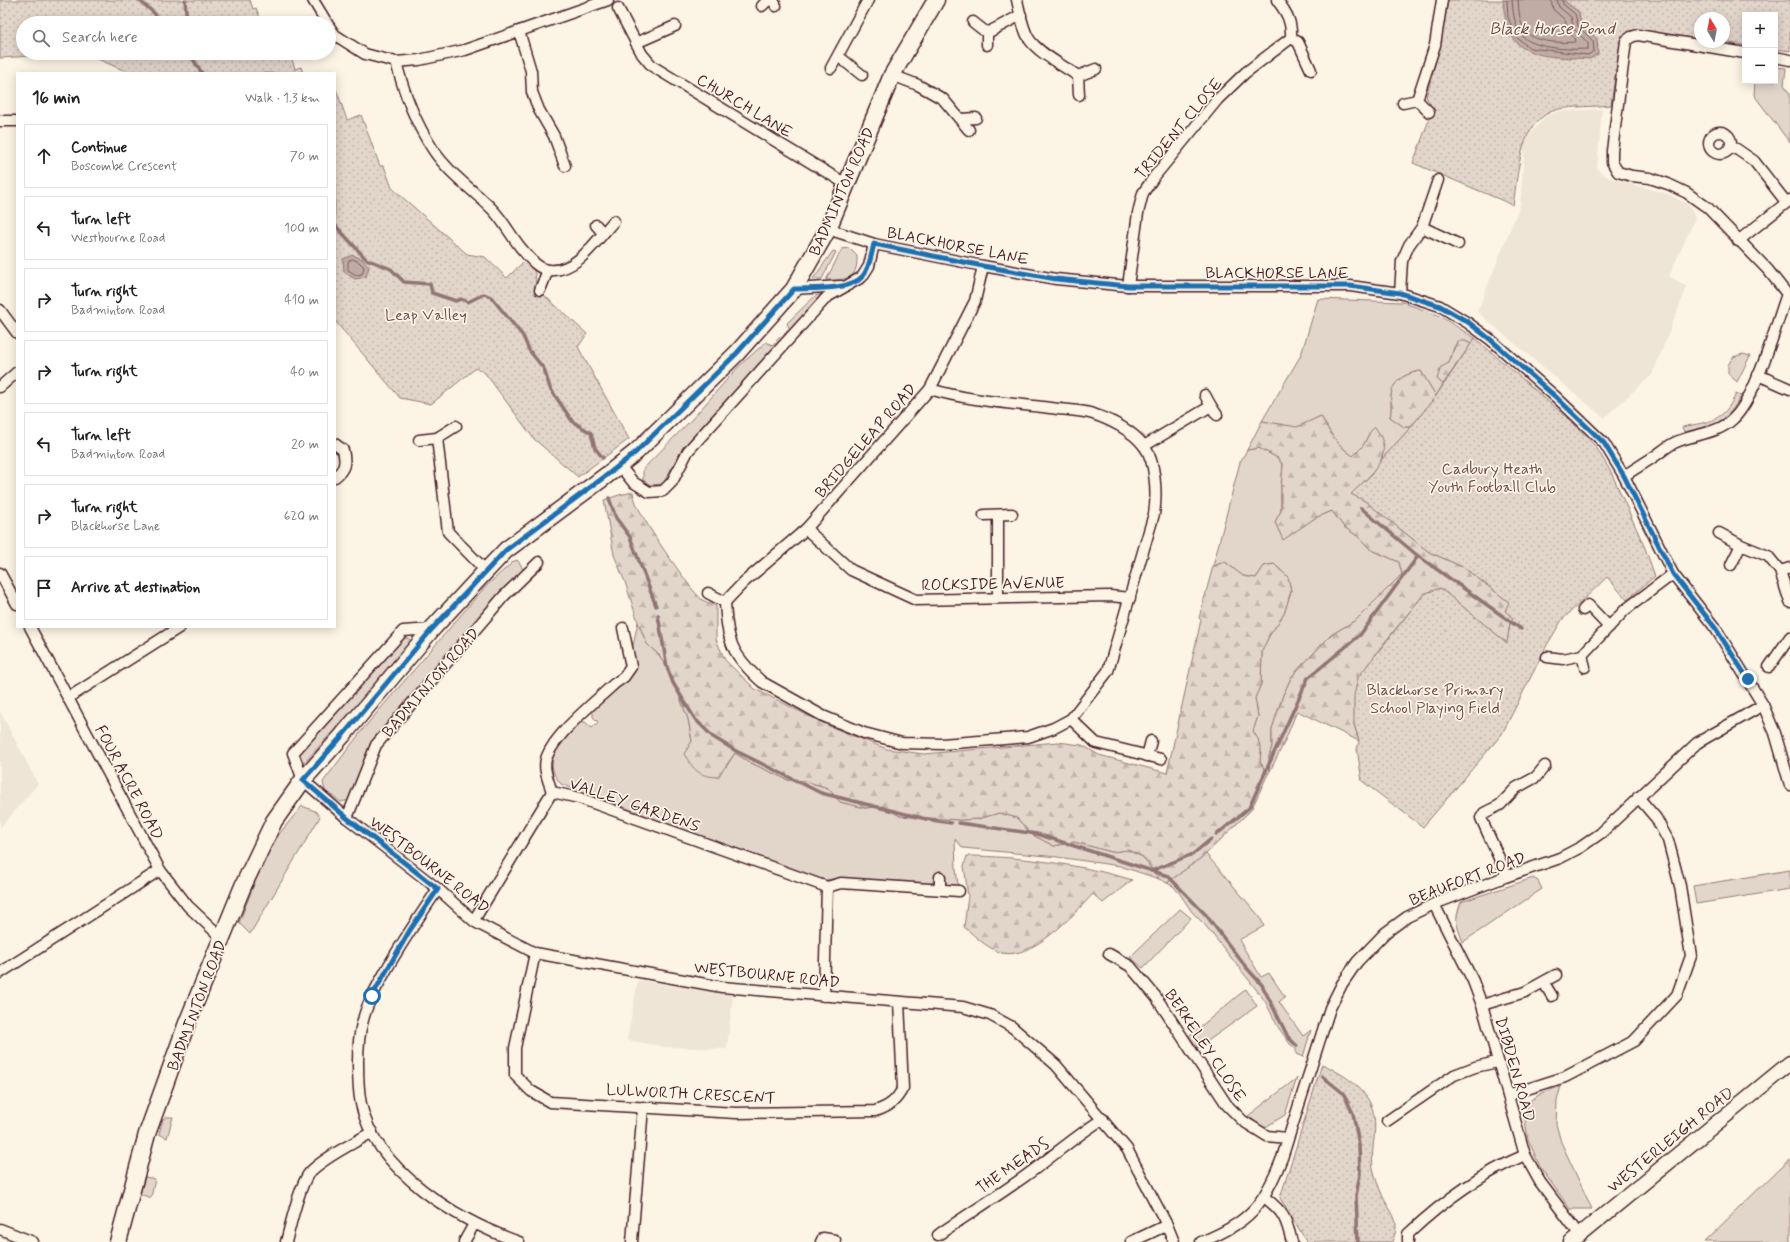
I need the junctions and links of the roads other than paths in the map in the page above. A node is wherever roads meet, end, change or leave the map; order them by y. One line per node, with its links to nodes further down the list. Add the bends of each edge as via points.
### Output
1 (313, 0): 10 (street)
2 (608, 0): 13 (street)
3 (868, 0): 20 (street)
4 (936, 0): 28 (main road, BADMINTON ROAD)
5 (1017, 0): 9 (street)
6 (1277, 0): 16 (street, via 1287,13)
7 (1442, 0): 31 (street, via 1435,45)
8 (618, 8): 17 (street, CHURCH LANE)
9 (1021, 15): 14 (street); 29 (street, via 1029,38 1037,48)
10 (323, 16)
11 (973, 22): 14 (street)
12 (675, 26): 17 (street)
13 (519, 31): 23 (street, via 465,50); 40 (street, via 531,71 532,92 554,136)
14 (987, 33): 18 (street)
15 (336, 37): 23 (street, via 365,54)
16 (1291, 38): 26 (street, via 1298,42); 53 (street, TRIDENT CLOSE, via 1245,73 1218,99 1143,193)
17 (636, 43): 42 (street, CHURCH LANE, via 652,66)
18 (988, 46)
19 (1742, 52): 47 (street, via 1638,35 1631,37 1626,41 1624,49 1612,151 1612,162 1618,172 1650,178 1687,193 1708,208)
20 (838, 56): 24 (street); 27 (street)
21 (1778, 58): 22 (street)
22 (1790, 60)
23 (396, 62): 51 (street, via 413,114 433,150 493,210 532,261)
24 (831, 68)
25 (1096, 69): 29 (street)
26 (1311, 70)
27 (862, 75)
28 (892, 75): 35 (street, via 918,85 943,99); 42 (main road, BADMINTON ROAD)
29 (1078, 76): 30 (street)
30 (1079, 95)
31 (1417, 100): 32 (street); 33 (street)
32 (1403, 103)
33 (1429, 112)
34 (976, 118): 35 (street)
35 (961, 119): 38 (street)
36 (0, 121): 37 (street)
37 (16, 121)
38 (969, 130)
39 (1732, 146): 43 (street, via 1754,161)
40 (565, 166)
41 (1438, 180): 45 (street)
42 (846, 184): 46 (main road, BADMINTON ROAD)
43 (1788, 201): 47 (street)
44 (614, 221): 51 (street, via 600,229 590,251 560,269)
45 (1422, 227): 49 (street); 56 (street, via 1409,245 1402,262)
46 (828, 229): 48 (street, BLACKHORSE LANE); 54 (main road, BADMINTON ROAD)
47 (1738, 241): 57 (street)
48 (874, 244): 50 (street, BLACKHORSE LANE); 52 (street, via 869,266 862,277)
49 (1458, 244)
50 (983, 266): 53 (street, BLACKHORSE LANE, via 1056,279); 63 (street, BRIDGELEAP ROAD, via 975,301)
51 (548, 270): 55 (street)
52 (845, 286): 54 (street); 73 (street, via 827,297 688,451 672,482 663,491 649,492 634,482)
53 (1128, 286): 56 (street, BLACKHORSE LANE, via 1350,286)
54 (794, 289): 73 (main road, BADMINTON ROAD, via 737,353 659,430)
55 (540, 290)
56 (1400, 293): 74 (street, BLACKHORSE LANE, via 1440,306 1468,322 1491,340 1604,443)
57 (1788, 294): 61 (street)
58 (0, 310): 59 (street)
59 (16, 331)
60 (16, 373): 62 (street)
61 (1758, 375): 64 (street); 74 (street, via 1743,408 1733,420 1660,450 1654,457)
62 (0, 387)
63 (930, 389): 72 (street, via 956,397 1092,414 1115,424); 79 (street, BRIDGELEAP ROAD)
64 (1790, 389)
65 (1205, 395): 66 (street)
66 (1211, 406): 67 (street); 72 (street)
67 (1217, 416)
68 (456, 426): 69 (street)
69 (437, 438): 70 (street); 85 (street, via 448,532)
70 (419, 440)
71 (336, 445): 75 (street, via 343,450 346,461 342,472)
72 (1144, 446): 90 (street, via 1149,454 1157,498)
73 (619, 465): 85 (main road, BADMINTON ROAD, via 506,550)
74 (1624, 476): 87 (street, BLACKHORSE LANE)
75 (336, 477)
76 (1012, 514): 78 (street)
77 (984, 515): 78 (street)
78 (998, 515): 89 (street)
79 (806, 529): 89 (street, ROCKSIDE AVENUE, via 851,570 916,600); 92 (street, BRIDGELEAP ROAD, via 744,582)
80 (1719, 533): 81 (street)
81 (1741, 545): 83 (street); 84 (street, via 1768,556)
82 (539, 562): 116 (street, BADMINTON ROAD, via 504,596 376,745)
83 (1731, 565)
84 (1785, 569): 93 (street)
85 (486, 570): 99 (main road, BADMINTON ROAD)
86 (0, 573): 91 (street)
87 (1673, 574): 95 (street, via 1626,610); 106 (street, BLACKHORSE LANE, via 1716,629)
88 (708, 592): 92 (street)
89 (998, 598): 90 (street, ROCKSIDE AVENUE)
90 (1130, 598): 107 (street, via 1108,671)
91 (16, 602)
92 (725, 602): 107 (street, via 726,627 732,647 754,675 823,716 864,733 902,743 942,744 1028,737)
93 (1790, 602)
94 (1582, 610): 95 (street, via 1588,605)
95 (1609, 627): 101 (street)
96 (31, 628): 105 (street, FOUR ACRE ROAD)
97 (178, 628): 105 (street)
98 (623, 628): 114 (street, via 631,667 624,677 558,738 546,760 546,772)
99 (432, 629): 112 (main road, BADMINTON ROAD); 112 (street, BADMINTON ROAD, via 403,631 293,753)
100 (1790, 637): 104 (street)
101 (1582, 655): 102 (street, via 1563,659); 103 (street)
102 (1547, 657)
103 (1585, 667)
104 (1769, 667)
105 (68, 698): 117 (street, FOUR ACRE ROAD)
106 (1763, 705): 113 (street, BLACKHORSE LANE, via 1775,733); 115 (street, BEAUFORT ROAD, via 1697,743)
107 (1072, 719): 109 (street, via 1096,743)
108 (1151, 741): 109 (street)
109 (1147, 756): 110 (street)
110 (1161, 759)
111 (1545, 766): 118 (street, via 1536,777 1516,788 1500,805 1484,813 1481,818)
112 (303, 780): 116 (street, WESTBOURNE ROAD); 126 (main road, BADMINTON ROAD, via 274,821)
113 (1790, 785)
114 (552, 792): 120 (street, VALLEY GARDENS, via 579,798); 125 (street, VALLEY GARDENS)
115 (1638, 797): 118 (street, BEAUFORT ROAD, via 1601,833 1581,847 1560,858); 138 (street, via 1656,818 1668,840 1680,886 1691,956 1677,995 1634,1041 1566,1077)
116 (347, 818): 121 (street, WESTBOURNE ROAD)
117 (160, 870): 126 (street, FOUR ACRE ROAD, via 188,906); 129 (street)
118 (1508, 876): 124 (street, BEAUFORT ROAD)
119 (940, 877): 122 (street)
120 (827, 887): 122 (street, VALLEY GARDENS, via 841,884); 132 (street)
121 (438, 889): 125 (street, WESTBOURNE ROAD); 142 (street, via 387,969 363,1019 358,1048 358,1080 361,1105)
122 (940, 889): 123 (street, VALLEY GARDENS)
123 (959, 891)
124 (1434, 904): 135 (street, DIBDEN ROAD, via 1473,981); 143 (street, BEAUFORT ROAD, via 1407,917 1385,933 1357,962 1342,984 1330,1008)
125 (474, 920): 127 (street, WESTBOURNE ROAD)
126 (222, 938): 153 (main road, BADMINTON ROAD, via 147,1134)
127 (535, 953): 132 (street, WESTBOURNE ROAD, via 722,987); 139 (street, LULWORTH CRESCENT, via 515,1048 515,1075 532,1091 550,1102)
128 (1109, 954): 143 (street, BERKELEY CLOSE, via 1130,966 1156,997 1227,1105 1243,1121 1267,1136)
129 (0, 973)
130 (1556, 974): 131 (street)
131 (1544, 983): 133 (street); 135 (street, via 1525,992)
132 (824, 996): 134 (street, WESTBOURNE ROAD)
133 (1552, 996)
134 (899, 1002): 139 (street, LULWORTH CRESCENT, via 903,1088 887,1108 875,1111 736,1113); 140 (street, WESTBOURNE ROAD, via 963,1007 990,1015 1012,1027 1056,1065)
135 (1482, 1005): 136 (street, DIBDEN ROAD)
136 (1497, 1062): 138 (street, DIBDEN ROAD); 141 (street, via 1475,1067 1454,1076)
137 (1789, 1065): 150 (street, WESTERLEIGH ROAD)
138 (1508, 1095): 144 (street, DIBDEN ROAD)
139 (643, 1107): 157 (street)
140 (1103, 1119): 147 (street, WESTBOURNE ROAD, via 1127,1149); 149 (street, THE MEADS, via 1016,1183)
141 (1387, 1121)
142 (372, 1132): 146 (street, via 408,1179 438,1202); 154 (street, via 320,1164 309,1174)
143 (1287, 1138): 145 (street, BEAUFORT ROAD, via 1273,1180)
144 (1525, 1155): 150 (street, DIBDEN ROAD); 163 (street, via 1500,1165 1462,1188 1408,1234)
145 (1264, 1197): 161 (street, BEAUFORT ROAD, via 1236,1226); 162 (street, via 1276,1206 1286,1219)
146 (474, 1224): 155 (street); 156 (street)
147 (1167, 1225): 159 (street); 160 (street, WESTBOURNE ROAD)
148 (0, 1229): 152 (street)
149 (938, 1235)
150 (1576, 1238)
151 (835, 1240): 158 (street, via 823,1238)
152 (33, 1242)
153 (118, 1242)
154 (286, 1242)
155 (464, 1242)
156 (519, 1242)
157 (632, 1242)
158 (821, 1242)
159 (1131, 1242)
160 (1174, 1242)
161 (1201, 1242)
162 (1292, 1242)
163 (1408, 1242)

